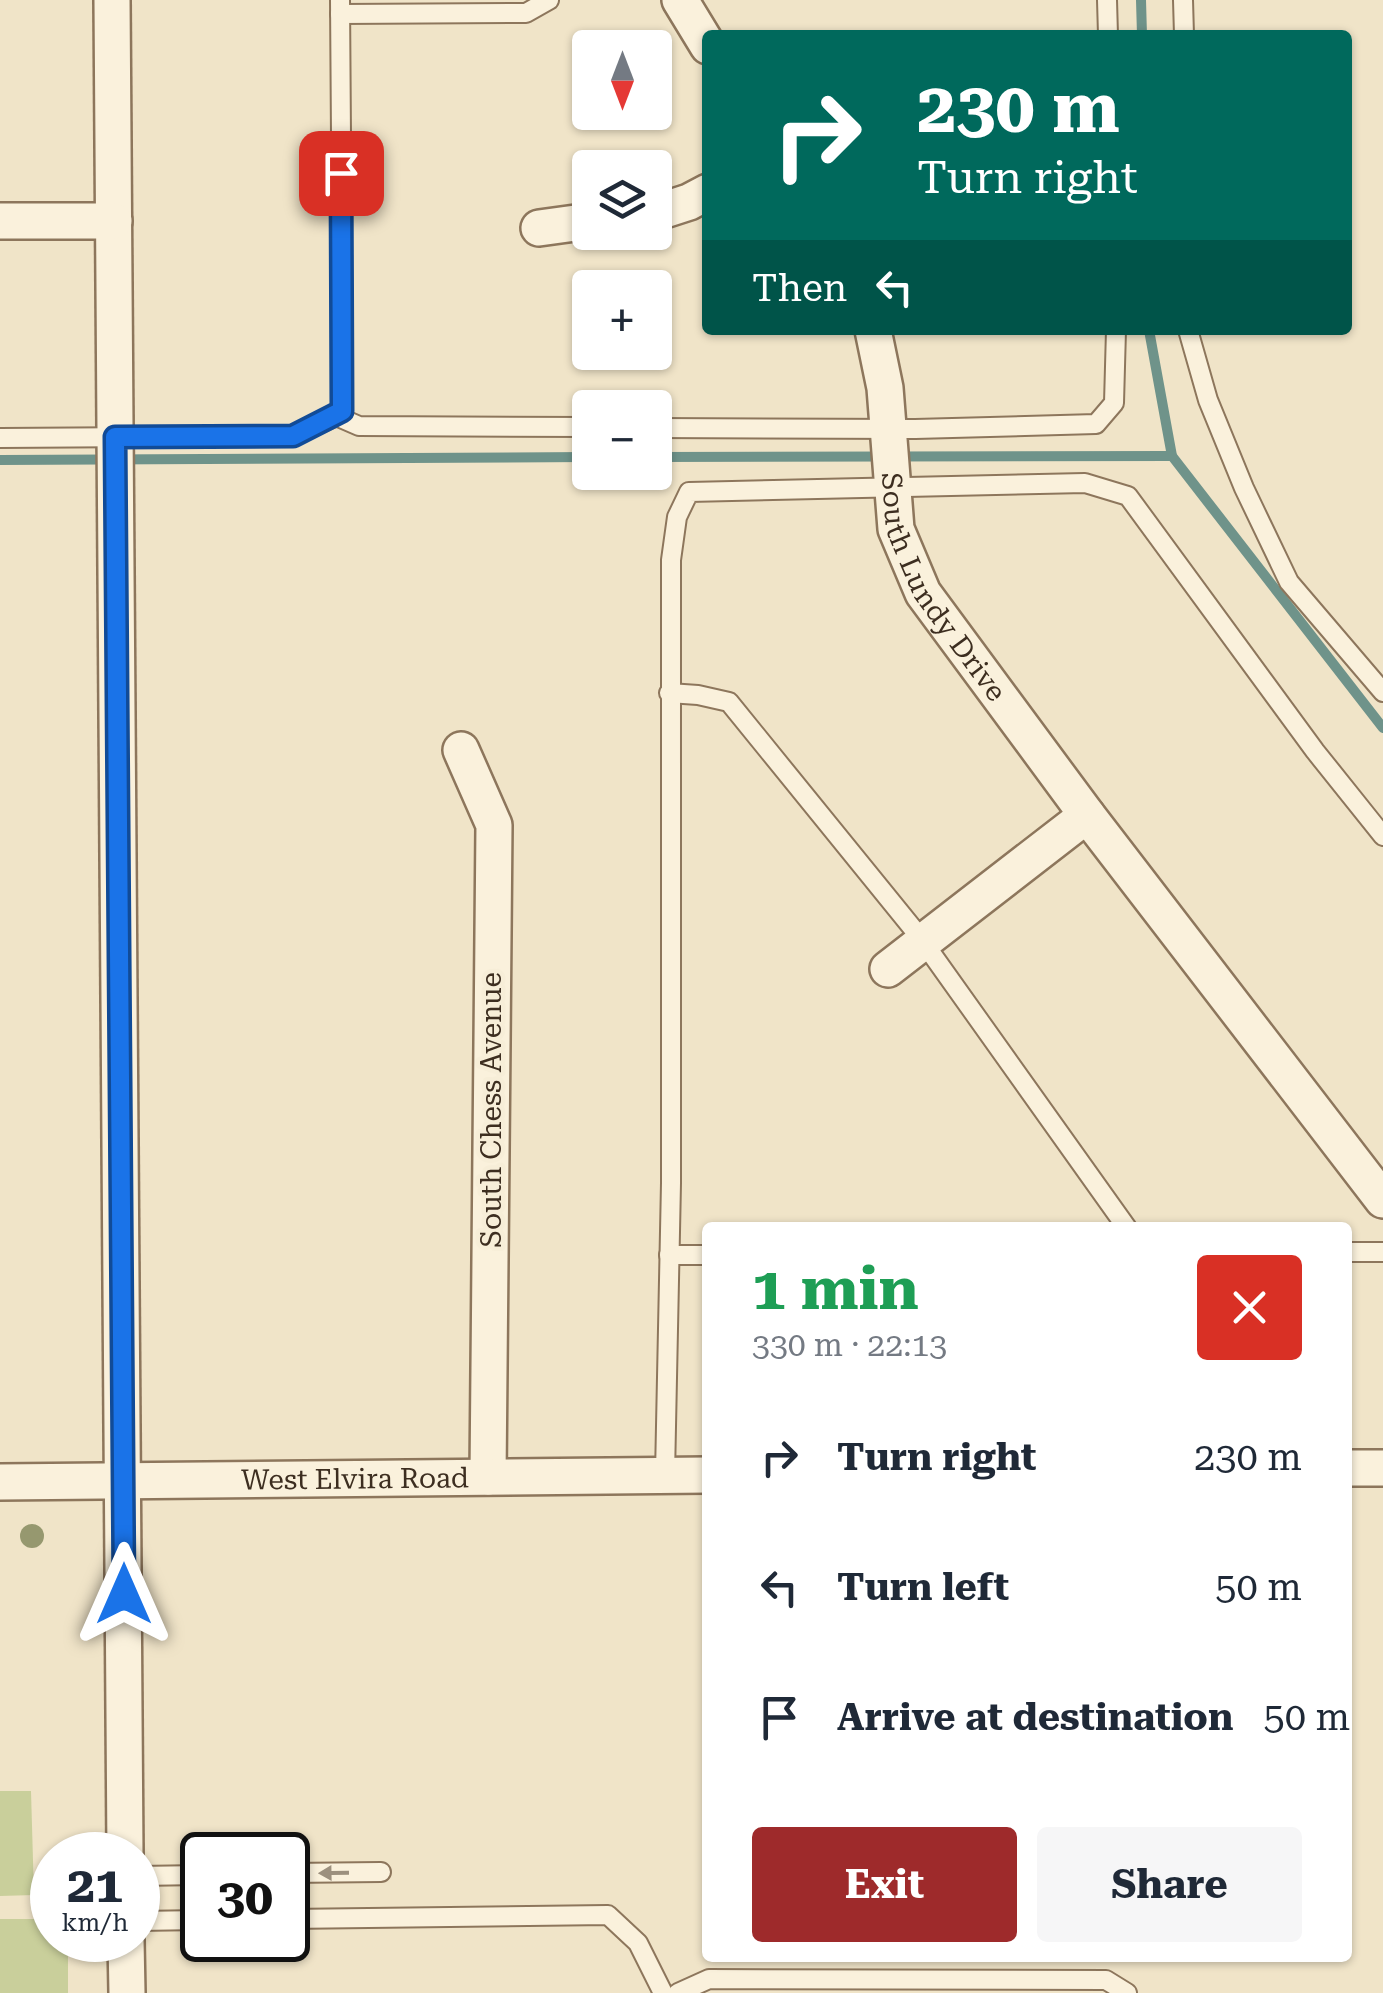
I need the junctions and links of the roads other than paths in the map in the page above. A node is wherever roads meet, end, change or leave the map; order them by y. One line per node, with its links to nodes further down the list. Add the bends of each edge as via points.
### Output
1 (112, 0): 13 (street)
2 (549, 0): 6 (lane, via 526,12)
3 (680, 0): 9 (street)
4 (1108, 0): 7 (lane)
5 (1183, 0): 8 (lane)
6 (340, 7): 19 (lane, via 342,411)
7 (1108, 30)
8 (1184, 30)
9 (702, 36)
10 (702, 195): 11 (street)
11 (672, 208)
12 (0, 221): 13 (street)
13 (114, 221): 23 (street)
14 (572, 224): 15 (street)
15 (539, 228)
16 (874, 335): 22 (street, South Lundy Drive)
17 (1116, 335): 22 (lane, via 1114,403 1096,424)
18 (1189, 335): 26 (lane, via 1208,400 1289,582)
19 (336, 416): 20 (lane, via 359,426); 23 (lane, via 293,436)
20 (572, 428)
21 (672, 428): 22 (lane)
22 (889, 429): 25 (street, South Lundy Drive)
23 (115, 437): 24 (lane); 44 (street)
24 (0, 438)
25 (893, 488): 27 (lane, via 689,492 676,518 671,560); 29 (street, South Lundy Drive, via 896,528 923,593); 30 (lane, via 1085,483 1128,496)
26 (1383, 692)
27 (670, 693): 31 (lane, via 729,702); 37 (lane)
28 (462, 750): 43 (street, South Chess Avenue, via 494,825)
29 (1087, 815): 31 (street); 33 (street, South Lundy Drive)
30 (1383, 836)
31 (923, 942): 32 (street); 34 (lane)
32 (888, 969)
33 (1383, 1200)
34 (1123, 1222)
35 (1352, 1252): 36 (lane)
36 (1383, 1252)
37 (670, 1255): 38 (lane); 42 (lane)
38 (702, 1255)
39 (1352, 1468): 40 (street)
40 (1383, 1468)
41 (702, 1474): 42 (street, West Elvira Road)
42 (665, 1475): 43 (street, West Elvira Road)
43 (488, 1476): 44 (street, West Elvira Road)
44 (123, 1480): 45 (street, West Elvira Road); 46 (street)
45 (0, 1482)
46 (126, 1832)
47 (382, 1872): 48 (lane, one-way to 48)
48 (310, 1874)
49 (310, 1919): 52 (lane, via 608,1915 638,1943)
50 (126, 1962): 51 (street)
51 (126, 1993)
52 (663, 1993)
53 (678, 1993): 54 (lane, via 709,1979 1106,1980)
54 (1127, 1993)

